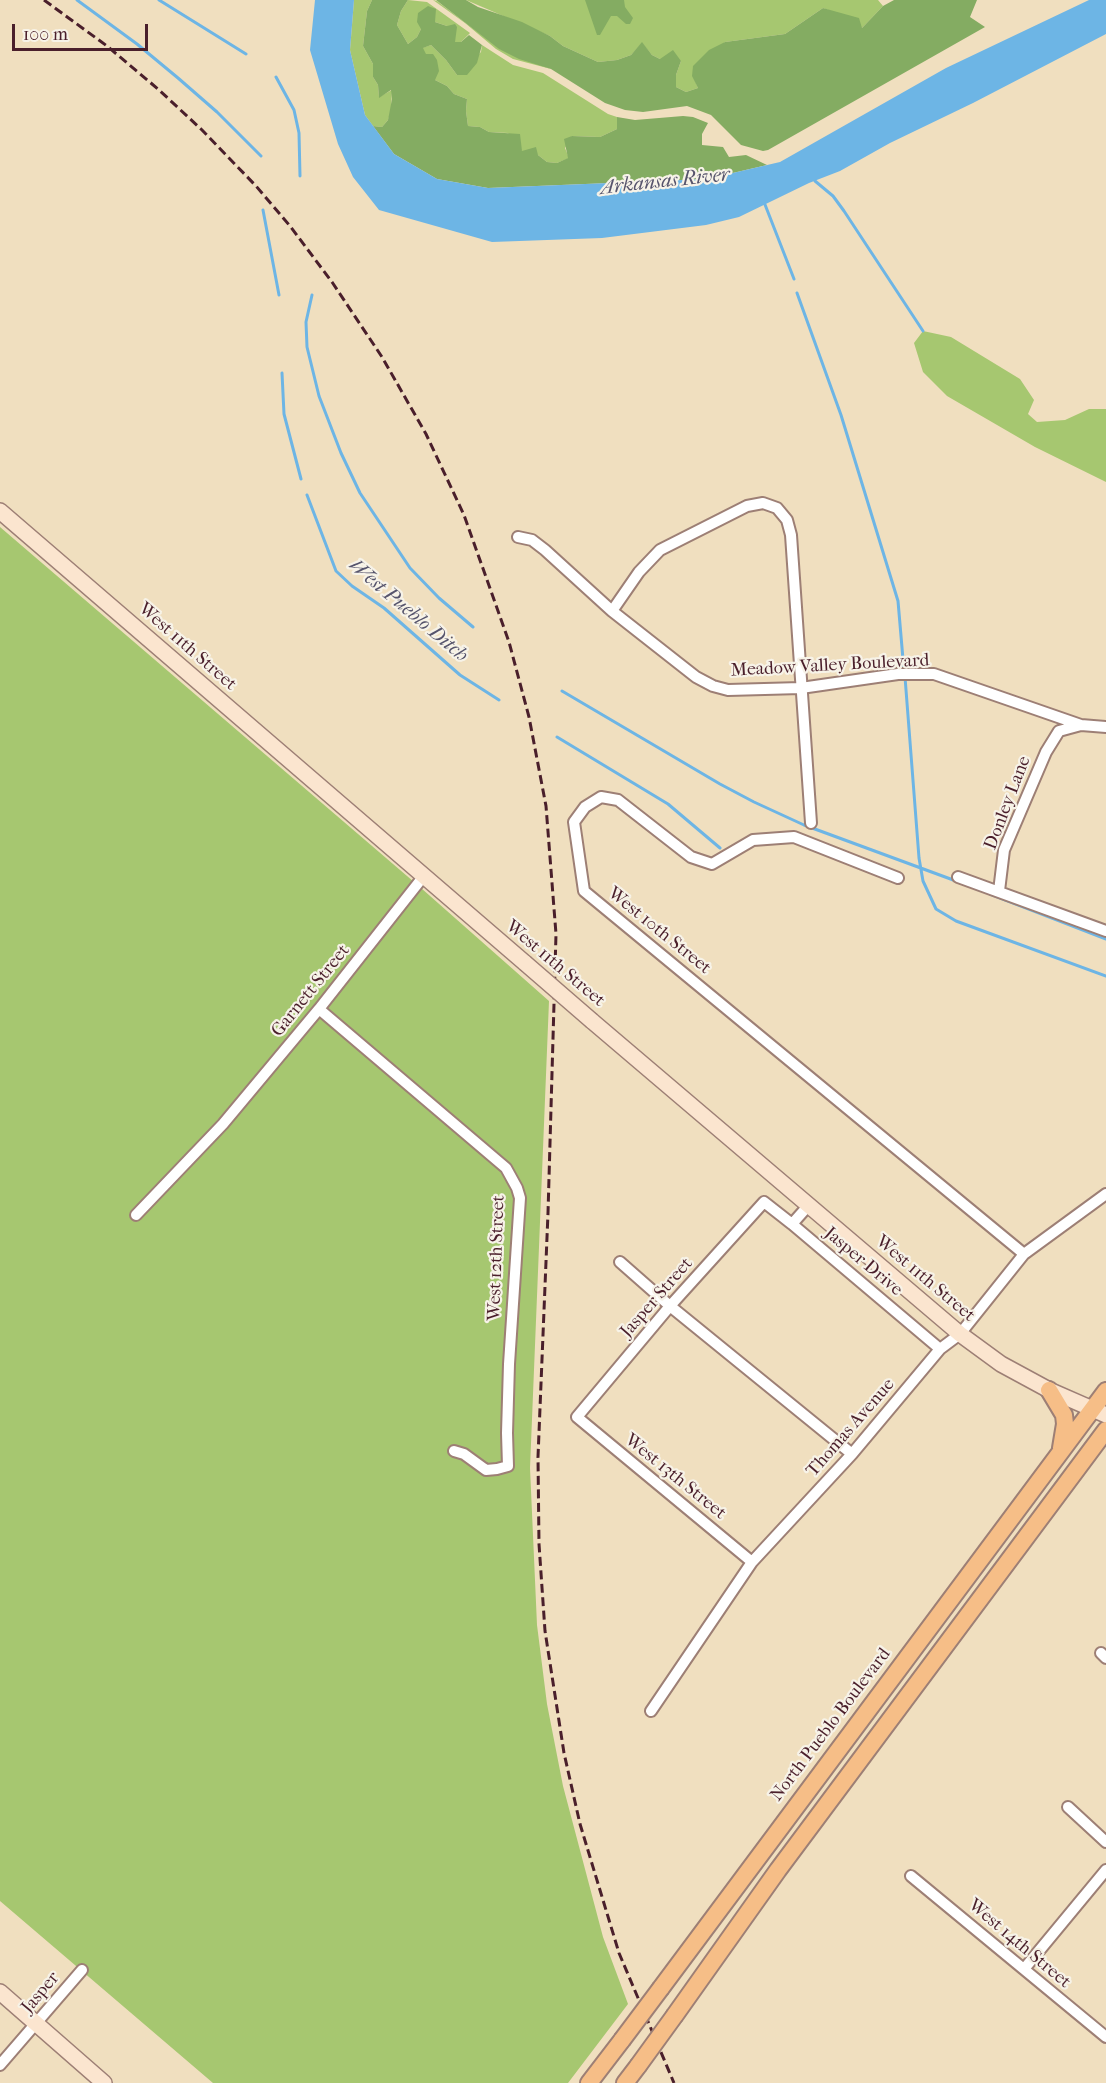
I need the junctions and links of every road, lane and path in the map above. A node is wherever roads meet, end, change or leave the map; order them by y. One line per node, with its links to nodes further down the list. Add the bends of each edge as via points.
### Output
1 (0, 511): 9 (street, West 11th Street)
2 (518, 537): 3 (street, Meadow Valley Boulevard, via 532,540 545,550)
3 (612, 611): 4 (street, Meadow Valley Boulevard, via 713,686 728,690); 4 (street, via 660,550 747,506 763,504 777,508 787,520 791,535)
4 (801, 688): 5 (street, Meadow Valley Boulevard, via 903,674 934,674); 8 (street)
5 (1081, 725): 6 (street, Meadow Valley Boulevard); 7 (street, Meadow Valley Boulevard)
6 (1106, 727)
7 (1059, 731): 12 (street, Donley Lane, via 1004,850)
8 (811, 823)
9 (423, 877): 14 (street, Garnett Street); 17 (street, West 11th Street, bridge)
10 (958, 877): 12 (street)
11 (898, 878): 20 (street, West 10th Street, via 794,837 753,840 712,864 691,857 618,800 601,797 585,807 574,822 584,891)
12 (999, 891): 13 (street)
13 (1106, 931)
14 (319, 1009): 18 (street, Garnett Street, via 223,1124); 30 (street, West 12th Street, via 506,1168 517,1188 520,1198 509,1364 508,1466 486,1470)
15 (1106, 1194): 20 (street, Thomas Avenue)
16 (764, 1202): 19 (street, Jasper Drive); 22 (street, Jasper Street)
17 (808, 1206): 19 (street); 23 (street, West 11th Street)
18 (136, 1215)
19 (792, 1224): 24 (street, Jasper Drive)
20 (1024, 1254): 23 (street, Thomas Avenue)
21 (620, 1262): 22 (street)
22 (670, 1306): 28 (street, Jasper Street); 32 (street)
23 (960, 1334): 24 (street, Thomas Avenue); 25 (street, West 11th Street, via 1001,1364)
24 (940, 1349): 32 (street, Thomas Avenue)
25 (1049, 1390): 27 (street, West 11th Street); 31 (main road, via 1064,1415)
26 (1106, 1391): 27 (main road, North Pueblo Boulevard)
27 (1099, 1412): 31 (main road, North Pueblo Boulevard)
28 (577, 1418): 33 (street, West 13th Street)
29 (1106, 1430): 47 (main road, bridge)
30 (454, 1451)
31 (1059, 1453): 46 (main road, North Pueblo Boulevard, bridge)
32 (852, 1454): 33 (street, Thomas Avenue)
33 (752, 1562): 34 (street, Thomas Avenue)
34 (651, 1711)
35 (1068, 1807): 36 (street)
36 (1106, 1842)
37 (1106, 1870): 39 (street)
38 (911, 1876): 39 (street, West 14th Street)
39 (1024, 1969): 43 (street, West 14th Street)
40 (82, 1970): 42 (street, Jasper)
41 (0, 1992): 42 (street)
42 (37, 2024): 44 (street, Jasper); 45 (street)
43 (1106, 2037)
44 (0, 2065)
45 (104, 2083)
46 (589, 2083)
47 (624, 2083)

